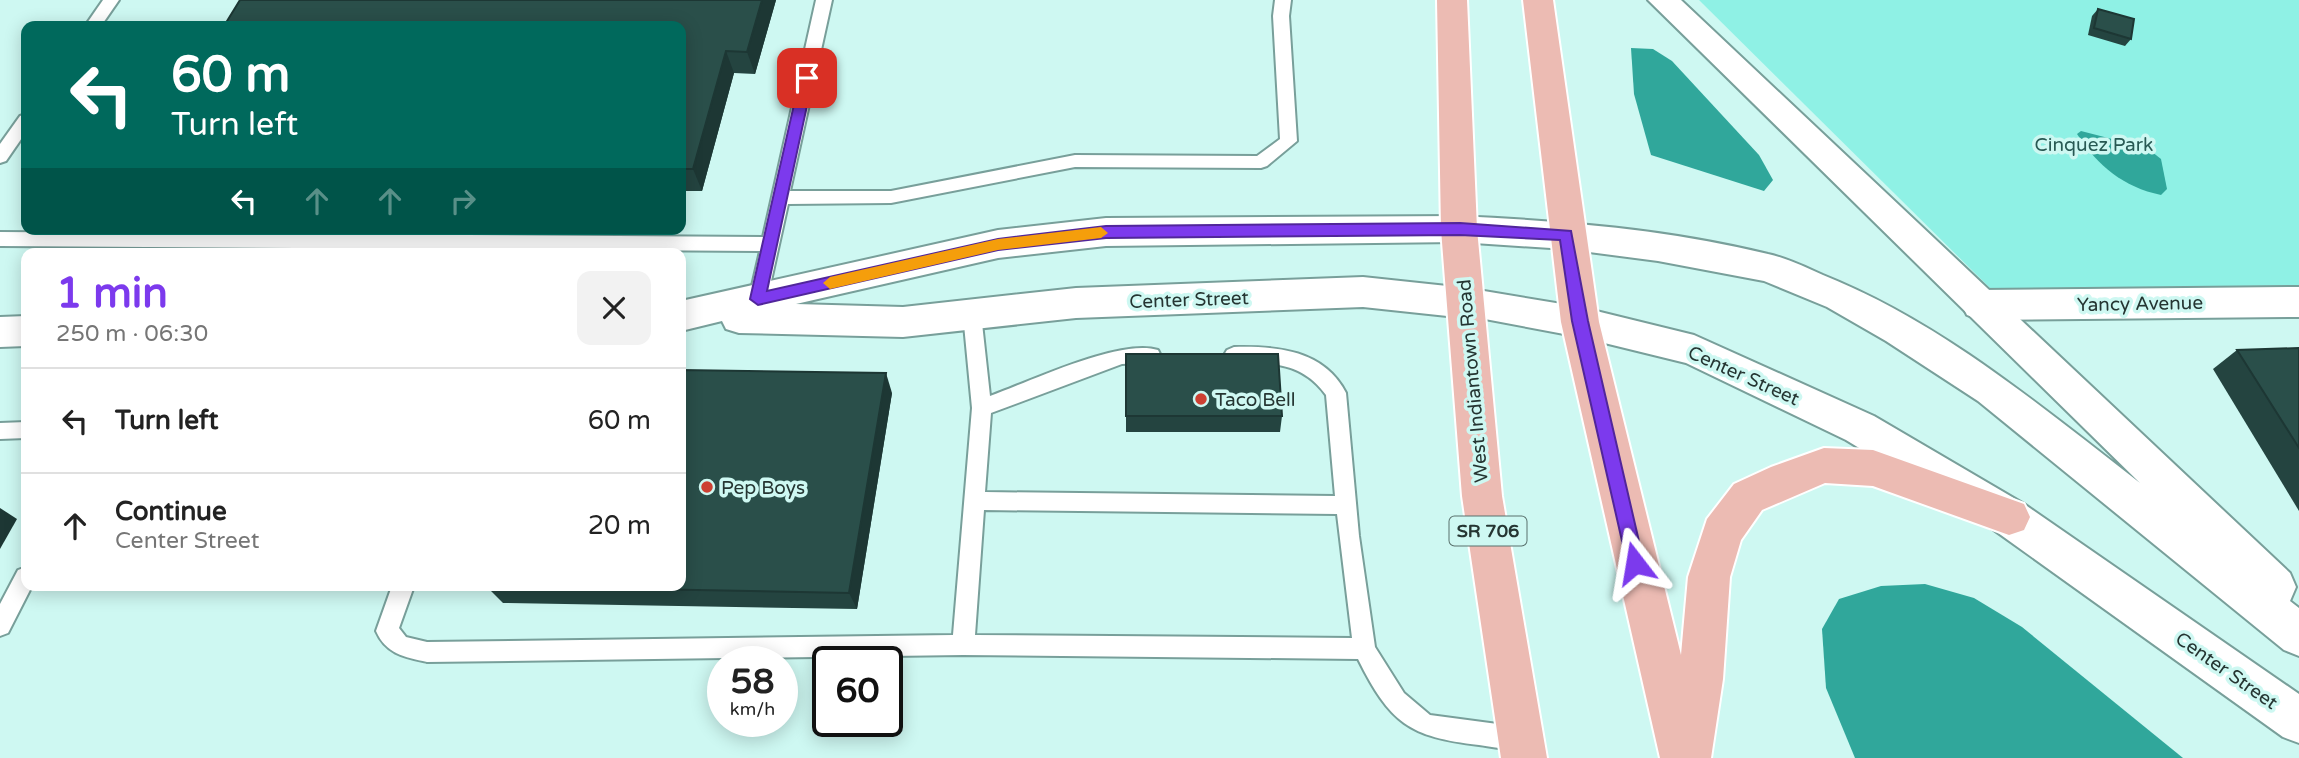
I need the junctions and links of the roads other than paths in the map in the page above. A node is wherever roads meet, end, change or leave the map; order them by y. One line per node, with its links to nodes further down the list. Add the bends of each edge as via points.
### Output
1 (111, 0): 7 (lane)
2 (824, 0): 10 (lane)
3 (1283, 0): 10 (lane, via 1289,141 1261,162 1076,161 891,197)
4 (1452, 0): 11 (main road, West Indiantown Road / SR 706)
5 (1538, 0): 12 (main road)
6 (1663, 0): 18 (street)
7 (96, 21)
8 (21, 126): 9 (lane)
9 (2, 151)
10 (780, 198): 14 (lane)
11 (1460, 229): 12 (street, Center Street); 15 (street, Center Street, via 1106,232 998,244); 17 (main road, West Indiantown Road / SR 706)
12 (1566, 234): 22 (main road); 37 (street, Center Street, via 1769,268 1840,297 1992,390)
13 (0, 239): 14 (lane)
14 (770, 244): 15 (lane)
15 (758, 299): 20 (street, Center Street)
16 (2299, 302): 18 (street, Yancy Avenue)
17 (1466, 303): 19 (street, Center Street, via 1363,292 1076,303); 22 (street, Center Street); 41 (main road, West Indiantown Road / SR 706, via 1482,496)
18 (1980, 305): 35 (street)
19 (972, 314): 21 (street, Center Street, via 903,322); 27 (lane)
20 (686, 315)
21 (686, 316)
22 (1580, 321): 32 (street, Center Street, via 1694,350 1860,428); 42 (main road)
23 (21, 331): 24 (street)
24 (0, 332)
25 (1214, 355): 31 (lane, via 1295,358 1327,379 1336,393)
26 (1174, 356): 27 (lane, via 1121,356)
27 (982, 408): 30 (lane)
28 (0, 430): 29 (lane)
29 (21, 430)
30 (973, 501): 31 (lane); 38 (lane)
31 (1347, 505): 39 (lane)
32 (2009, 517): 40 (street, Center Street); 43 (main road, via 1873,468 1824,465 1748,497 1722,532 1709,577)
33 (21, 586): 36 (lane)
34 (401, 591): 38 (lane, via 387,631 400,646 427,652)
35 (2299, 611)
36 (0, 626)
37 (2299, 635)
38 (962, 645): 39 (lane)
39 (1364, 649): 41 (lane, via 1395,702 1426,726)
40 (2299, 721)
41 (1522, 748)
42 (1682, 758)
43 (1689, 758)

